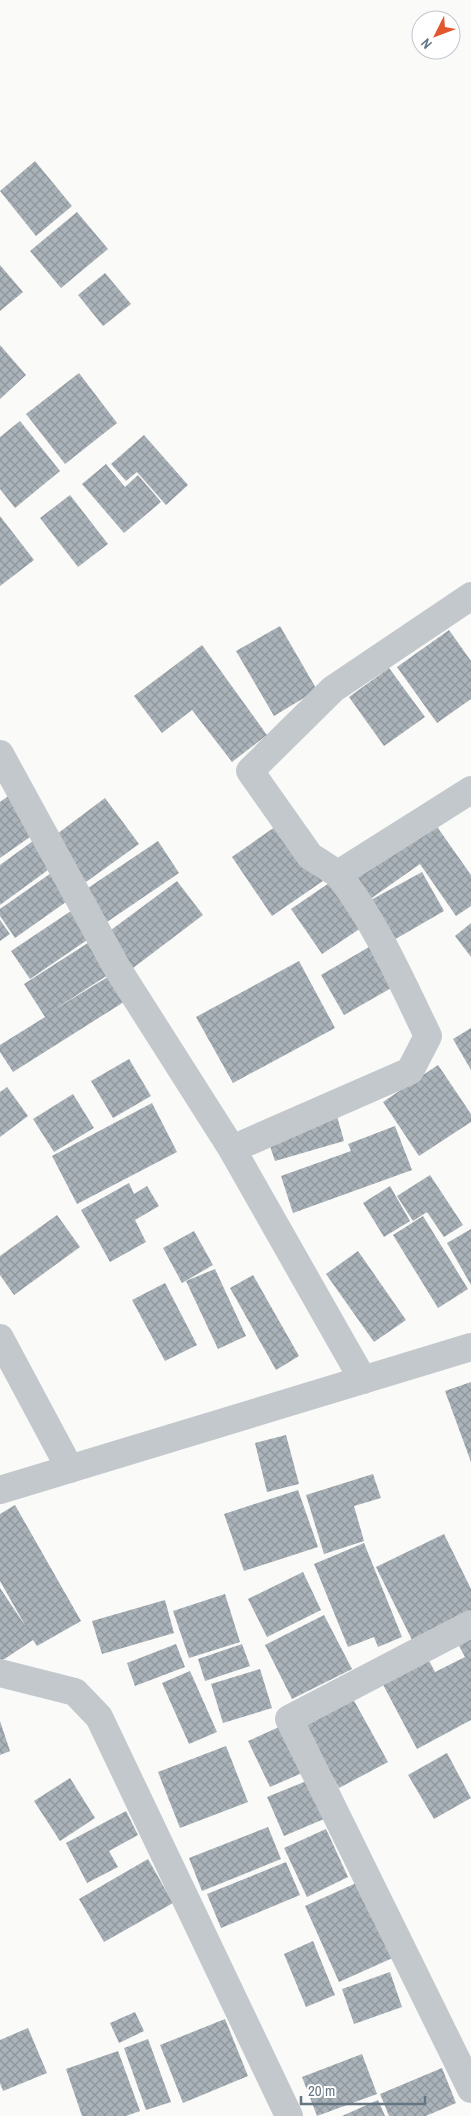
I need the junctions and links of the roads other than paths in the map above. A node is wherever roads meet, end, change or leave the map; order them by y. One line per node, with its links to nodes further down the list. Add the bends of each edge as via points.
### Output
1 (471, 596): 4 (street, via 333,689 250,771 310,856)
2 (0, 754): 5 (street, via 117,968)
3 (471, 790): 4 (street)
4 (338, 874): 5 (street, via 355,895 387,950 428,1036 410,1071)
5 (232, 1149): 8 (street)
6 (0, 1338): 9 (street)
7 (471, 1347): 8 (street)
8 (363, 1380): 9 (street)
9 (70, 1468): 10 (street)
10 (0, 1490)
11 (471, 1624): 13 (street, via 289,1720)
12 (0, 1673): 14 (street, via 75,1692 99,1717)
13 (471, 2090)
14 (289, 2116)

